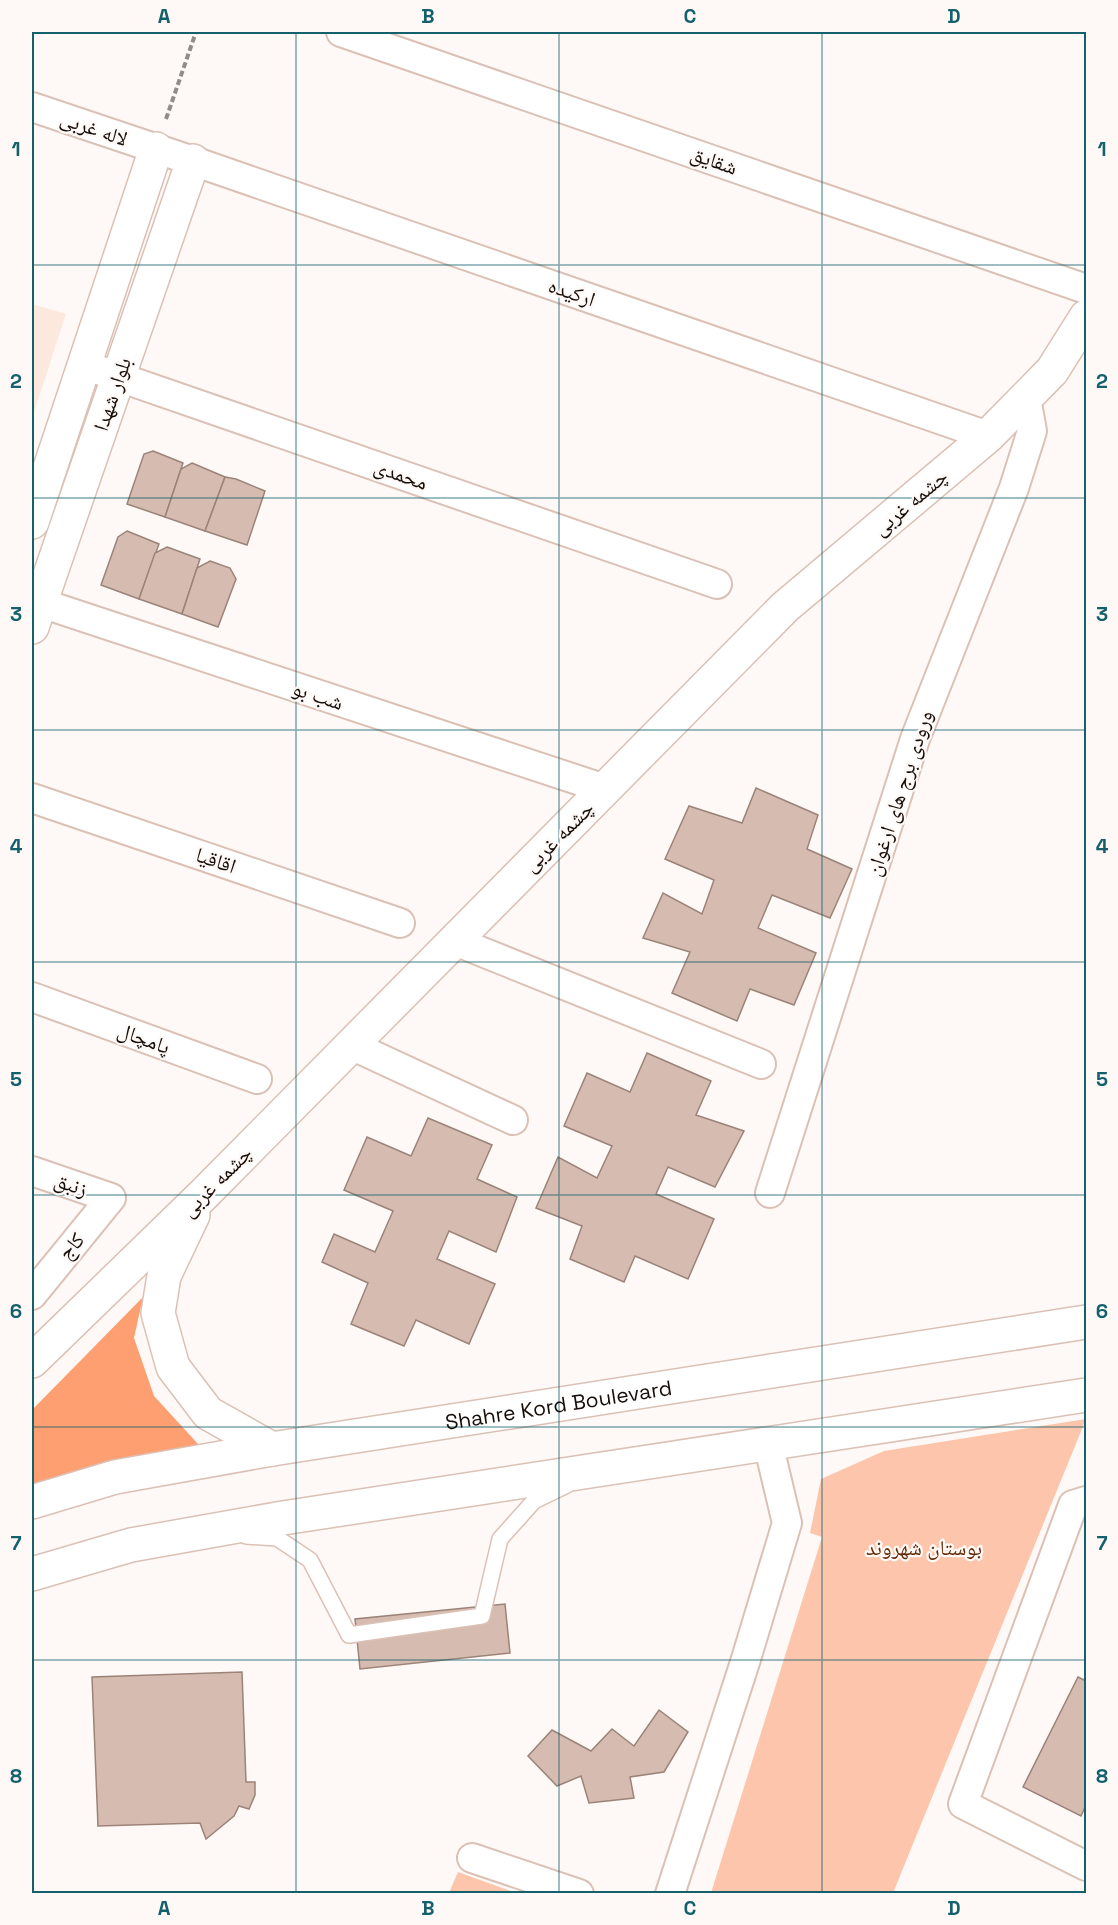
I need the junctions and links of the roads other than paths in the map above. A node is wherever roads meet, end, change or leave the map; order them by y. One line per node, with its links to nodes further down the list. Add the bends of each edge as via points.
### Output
1 (341, 32): 5 (street, شقایق)
2 (32, 107): 3 (street, لاله غربی)
3 (156, 148): 4 (street, ارکیده); 7 (street, بلوار شهدا)
4 (193, 160): 8 (street, بلوار شهدا); 10 (street, ارکیده)
5 (1086, 289)
6 (1086, 318): 9 (street, چشمه غربی, via 1052,371)
7 (84, 365): 8 (street, محمدی); 11 (street, بلوار شهدا)
8 (118, 377): 12 (street, محمدی); 13 (street, بلوار شهدا)
9 (1026, 398): 10 (street, چشمه غربی); 24 (street, ورودی برج های ارغوان, via 1032,431 1014,488 915,739)
10 (988, 436): 14 (street, چشمه غربی, via 785,607)
11 (32, 522)
12 (717, 584)
13 (34, 610): 14 (street, شب بو)
14 (605, 789): 17 (street, چشمه غربی)
15 (32, 798): 16 (street, اقاقیا)
16 (400, 923)
17 (454, 941): 19 (street, چشمه غربی); 20 (street)
18 (32, 997): 21 (street, پامچال)
19 (351, 1045): 22 (street); 25 (street, چشمه غربی)
20 (761, 1064)
21 (257, 1079)
22 (513, 1120)
23 (32, 1171): 26 (street, زنبق)
24 (770, 1193)
25 (204, 1194): 29 (street, چشمه غربی); 32 (street, via 164,1276 158,1313 173,1367 208,1413)
26 (111, 1198): 27 (street, کاج)
27 (32, 1295)
28 (1086, 1322): 32 (street, Shahre Kord Boulevard)
29 (32, 1361)
30 (1086, 1395): 31 (street)
31 (768, 1443): 33 (street); 41 (street, via 787,1523)
32 (272, 1449): 35 (street, Shahre Kord Boulevard, via 115,1478)
33 (602, 1469): 36 (street); 36 (lane, via 534,1501 500,1539 482,1617 349,1635 310,1560 277,1538)
34 (1086, 1501): 39 (street, via 1073,1505 963,1804)
35 (32, 1502)
36 (199, 1533): 37 (street, via 131,1545)
37 (32, 1574)
38 (472, 1858): 40 (street)
39 (1086, 1866)
40 (579, 1893)
41 (670, 1893)

